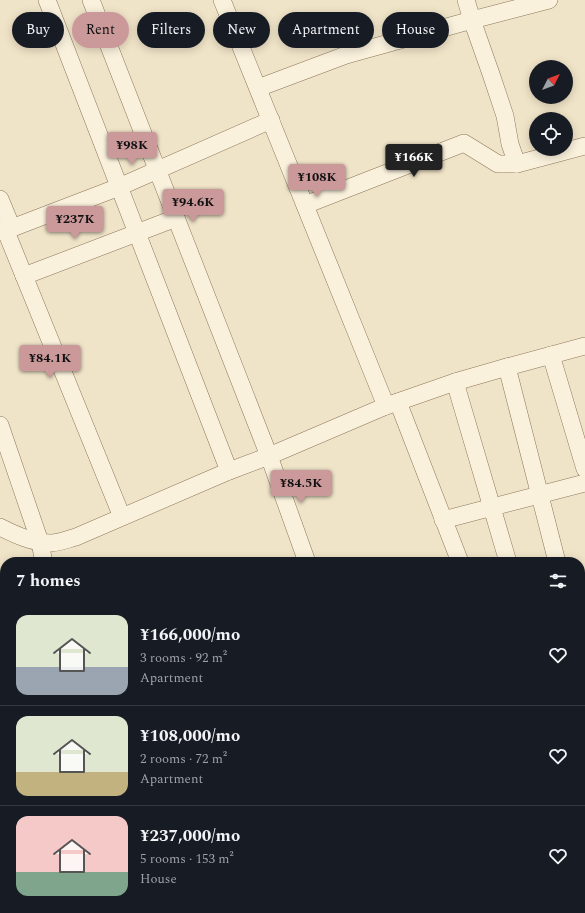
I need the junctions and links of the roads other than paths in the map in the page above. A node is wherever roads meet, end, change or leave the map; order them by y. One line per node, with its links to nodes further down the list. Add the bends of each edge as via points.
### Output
1 (47, 0): 12 (street)
2 (91, 0): 11 (street)
3 (222, 0): 7 (street)
4 (466, 0): 6 (street)
5 (550, 0): 6 (street)
6 (472, 20): 7 (street, via 346,55); 10 (street, via 491,74)
7 (258, 88): 8 (street)
8 (271, 120): 11 (street); 14 (street)
9 (585, 146): 10 (street)
10 (517, 164): 14 (street, via 498,164 464,143)
11 (157, 171): 12 (street); 15 (street)
12 (119, 187): 16 (street); 17 (street)
13 (0, 199): 16 (street)
14 (305, 205): 23 (street)
15 (176, 218): 17 (street); 25 (street)
16 (6, 229): 18 (street)
17 (136, 232): 18 (street); 27 (street)
18 (24, 276): 31 (street)
19 (585, 346): 20 (street)
20 (551, 355): 21 (street); 26 (street)
21 (507, 367): 22 (street); 29 (street)
22 (455, 382): 23 (street); 30 (street)
23 (392, 404): 25 (street); 32 (street)
24 (0, 425): 34 (street)
25 (269, 456): 27 (street); 36 (street)
26 (585, 469)
27 (229, 471): 31 (street)
28 (585, 483): 29 (street)
29 (540, 494): 30 (street); 39 (street)
30 (492, 507): 32 (street); 38 (street)
31 (122, 517): 34 (street, via 76,537 52,543)
32 (443, 520): 37 (street)
33 (0, 527): 34 (street)
34 (40, 542): 35 (street)
35 (43, 557)
36 (305, 557)
37 (458, 557)
38 (507, 557)
39 (556, 557)

